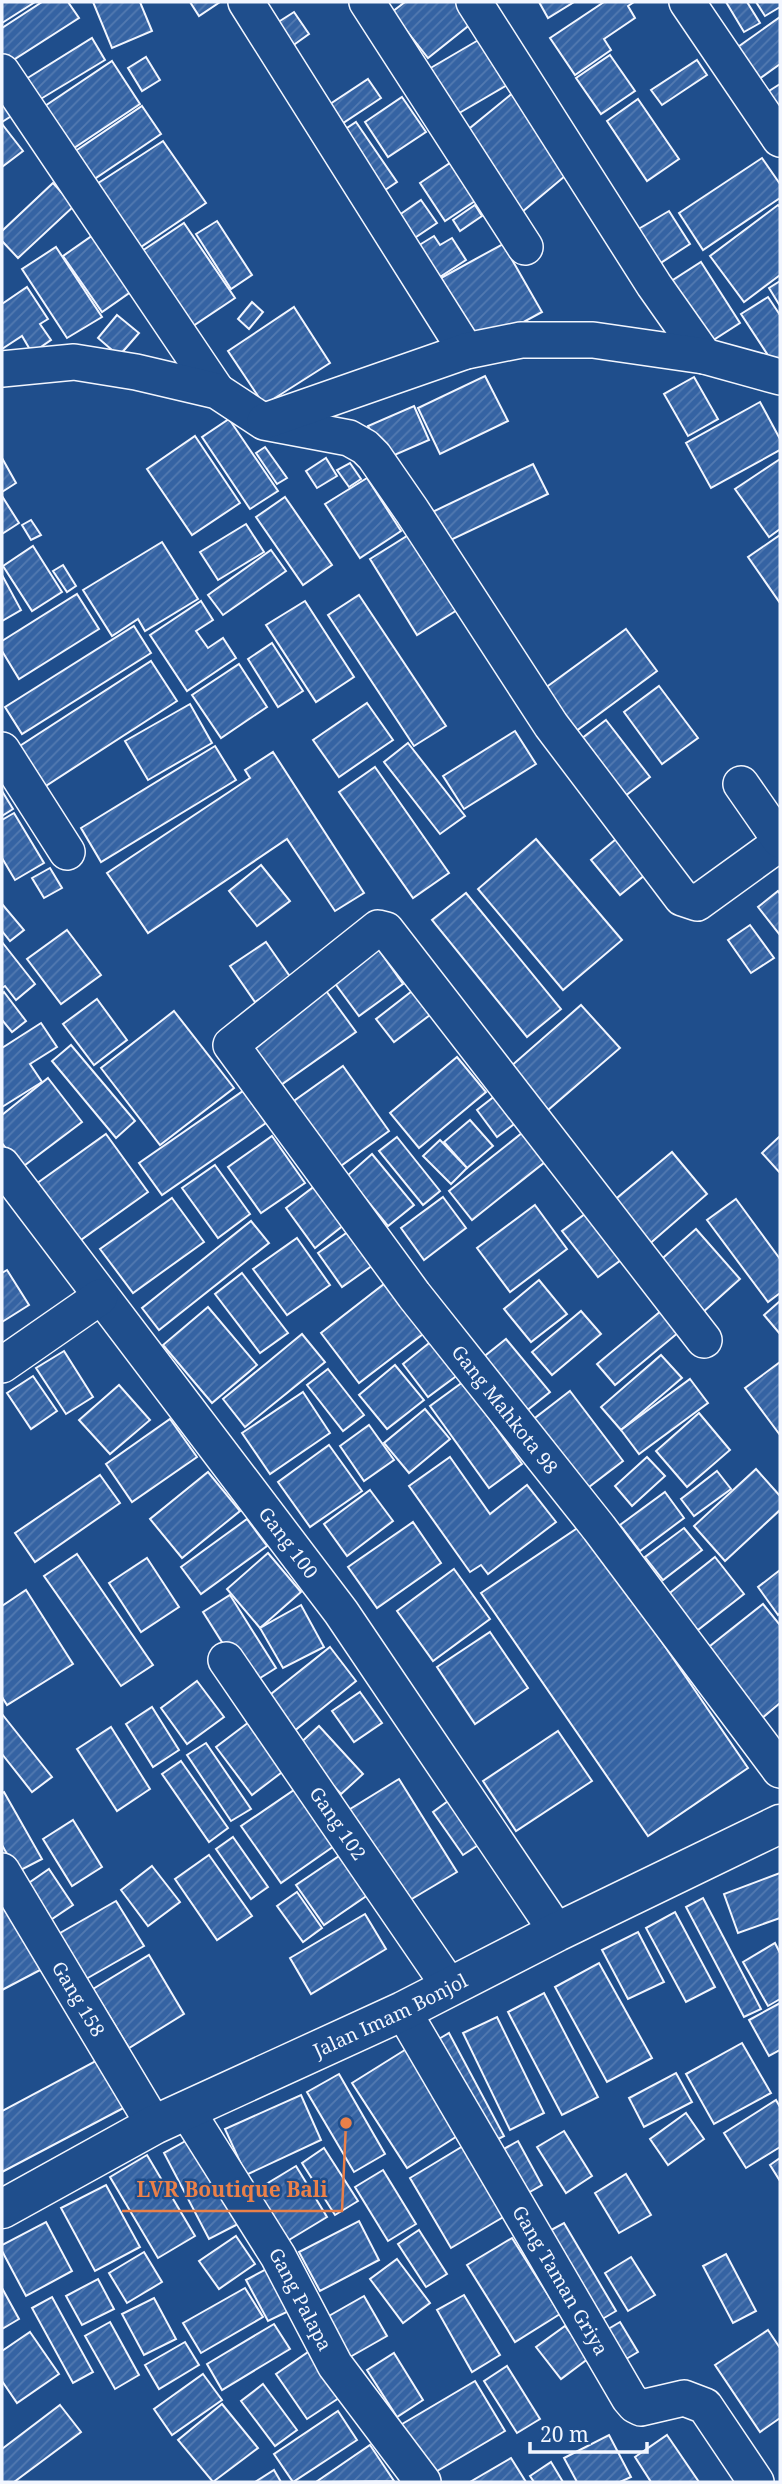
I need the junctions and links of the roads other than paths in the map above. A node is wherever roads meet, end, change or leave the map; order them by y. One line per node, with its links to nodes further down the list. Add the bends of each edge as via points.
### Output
1 (246, 2): 8 (street)
2 (366, 2): 7 (street)
3 (474, 2): 9 (street)
4 (687, 2): 6 (street)
5 (2, 72): 12 (street)
6 (780, 139)
7 (525, 247)
8 (466, 351): 9 (street, via 521,341 593,340); 13 (street)
9 (704, 356): 11 (street)
10 (2, 369): 12 (street, via 74,362)
11 (780, 377)
12 (217, 391): 13 (street)
13 (264, 422): 16 (street, via 349,438 374,456 551,725 682,898 697,903)
14 (2, 750): 17 (street)
15 (741, 784): 16 (street)
16 (780, 842)
17 (67, 852)
18 (2, 1165): 19 (street, Gang 100)
19 (100, 1297): 21 (street); 26 (street, Gang 100, via 341,1612)
20 (704, 1340): 23 (street, Gang Mahkota 98, via 386,930 378,928 231,1045 414,1295 599,1528)
21 (2, 1365)
22 (226, 1660): 27 (street, Gang 102)
23 (780, 1770)
24 (780, 1824): 26 (highway, Jalan Imam Bonjol)
25 (2, 1871): 29 (street, Gang 158)
26 (557, 1932): 27 (highway, Jalan Imam Bonjol)
27 (450, 1987): 28 (highway, Jalan Imam Bonjol)
28 (403, 2011): 29 (highway, Jalan Imam Bonjol); 32 (street, Gang Taman Griya, via 629,2398 641,2408 684,2398 705,2406)
29 (170, 2118): 30 (highway, Jalan Imam Bonjol); 31 (street, Gang Palapa, via 278,2256 335,2365)
30 (2, 2209)
31 (423, 2482)
32 (756, 2482)

